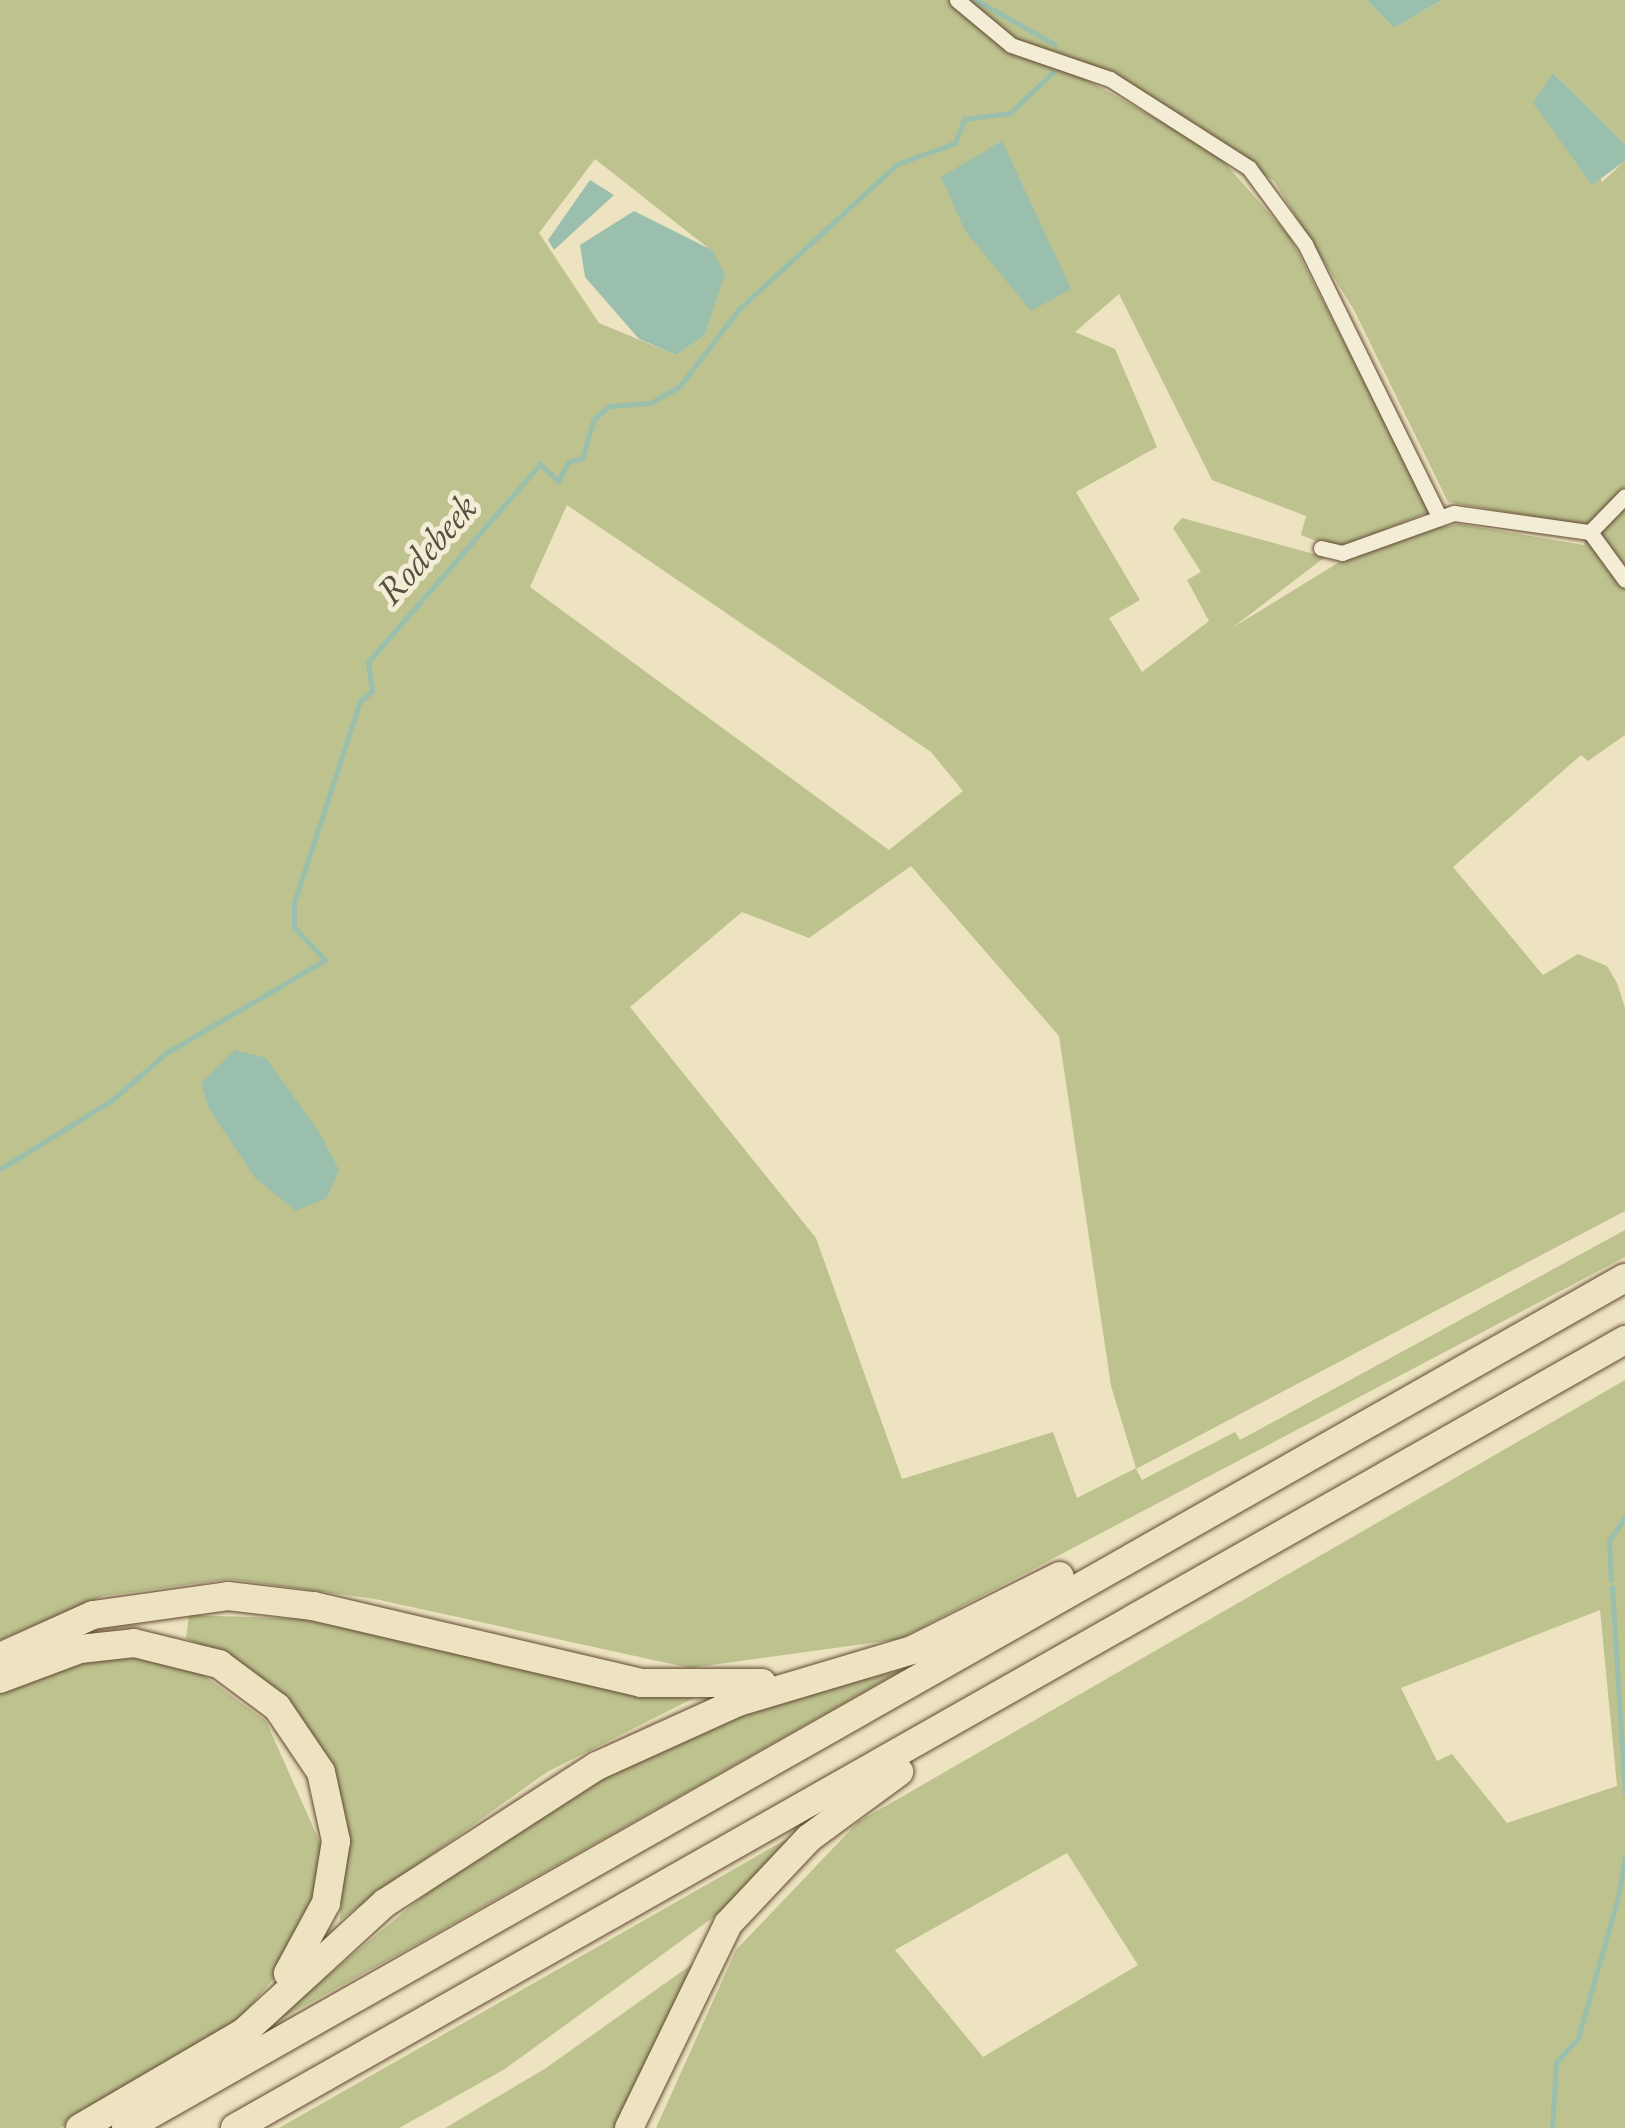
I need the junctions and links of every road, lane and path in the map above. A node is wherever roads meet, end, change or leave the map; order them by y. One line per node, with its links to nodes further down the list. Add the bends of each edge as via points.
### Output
1 (958, 0): 3 (street, via 1011,45 1110,79 1249,168 1306,244)
2 (1625, 496): 4 (street)
3 (1438, 516): 4 (street); 5 (street, via 1354,550)
4 (1590, 532): 6 (street)
5 (1321, 548)
6 (1625, 580)
7 (1625, 1278): 9 (highway)
8 (1625, 1340): 13 (highway)
9 (1304, 1460): 11 (highway, via 1233,1482 1005,1607); 16 (highway)
10 (0, 1657): 11 (highway, via 93,1615 228,1596 313,1606 667,1686)
11 (858, 1669): 14 (highway, via 658,1734 514,1814 385,1903 244,2032)
12 (0, 1679): 14 (highway, via 103,1644 184,1650 261,1692 314,1758 335,1828 326,1902 292,1968)
13 (932, 1733): 17 (highway); 18 (highway, via 898,1772 749,1897 684,2002)
14 (204, 2057): 15 (highway)
15 (80, 2128)
16 (126, 2128)
17 (235, 2128)
18 (629, 2128)

